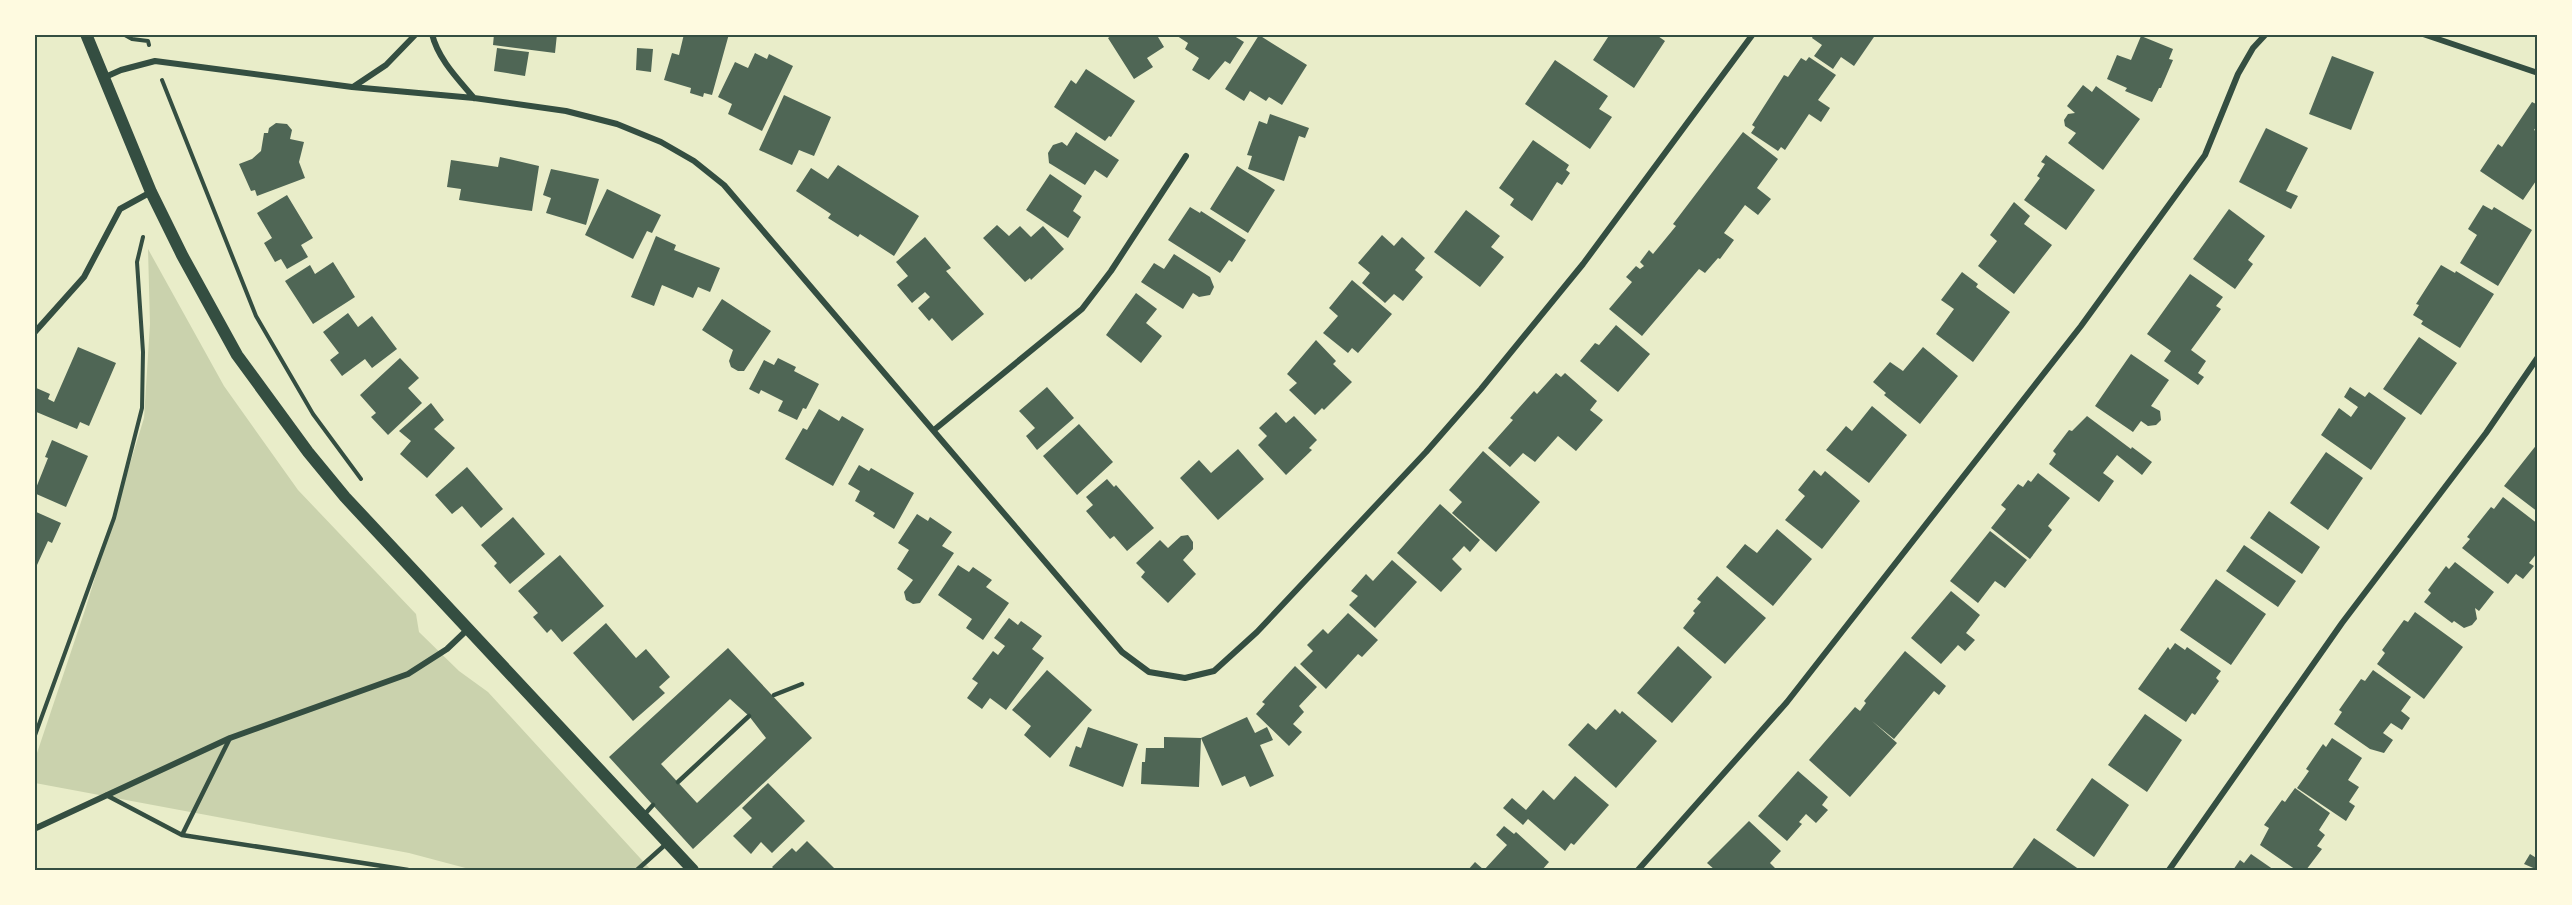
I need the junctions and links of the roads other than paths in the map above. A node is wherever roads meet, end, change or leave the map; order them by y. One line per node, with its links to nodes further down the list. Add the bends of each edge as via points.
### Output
1 (86, 34): 8 (main road)
2 (416, 34): 9 (street, via 386,65)
3 (432, 34): 10 (street, via 448,67)
4 (1753, 34): 15 (street, via 1583,264 1481,389 1257,632 1214,671 1185,678 1149,672 1122,652)
5 (2266, 34): 31 (street, via 2238,74 2205,155 2081,327 1786,702)
6 (2423, 34): 7 (street)
7 (2538, 73)
8 (103, 78): 9 (street, via 155,61); 12 (main road)
9 (352, 87): 10 (street)
10 (474, 98): 15 (street, via 566,111 617,124 694,161 724,185)
11 (1186, 156): 15 (street, via 1082,309)
12 (151, 192): 13 (street, via 120,209 84,277); 16 (main road, via 237,355 345,497)
13 (34, 333)
14 (2538, 357): 32 (street, via 2486,433 2342,623)
15 (934, 430)
16 (468, 628): 20 (street, via 447,649 408,674); 24 (main road)
17 (802, 684): 18 (lane)
18 (774, 695)
19 (749, 716): 21 (lane)
20 (230, 738): 22 (street); 26 (lane)
21 (678, 782)
22 (106, 795): 25 (street); 26 (lane)
23 (653, 805): 24 (lane)
24 (642, 817): 27 (main road)
25 (34, 829)
26 (182, 835): 28 (lane)
27 (667, 844): 29 (lane); 30 (main road)
28 (408, 870)
29 (637, 870)
30 (693, 870)
31 (1638, 870)
32 (2169, 870)

